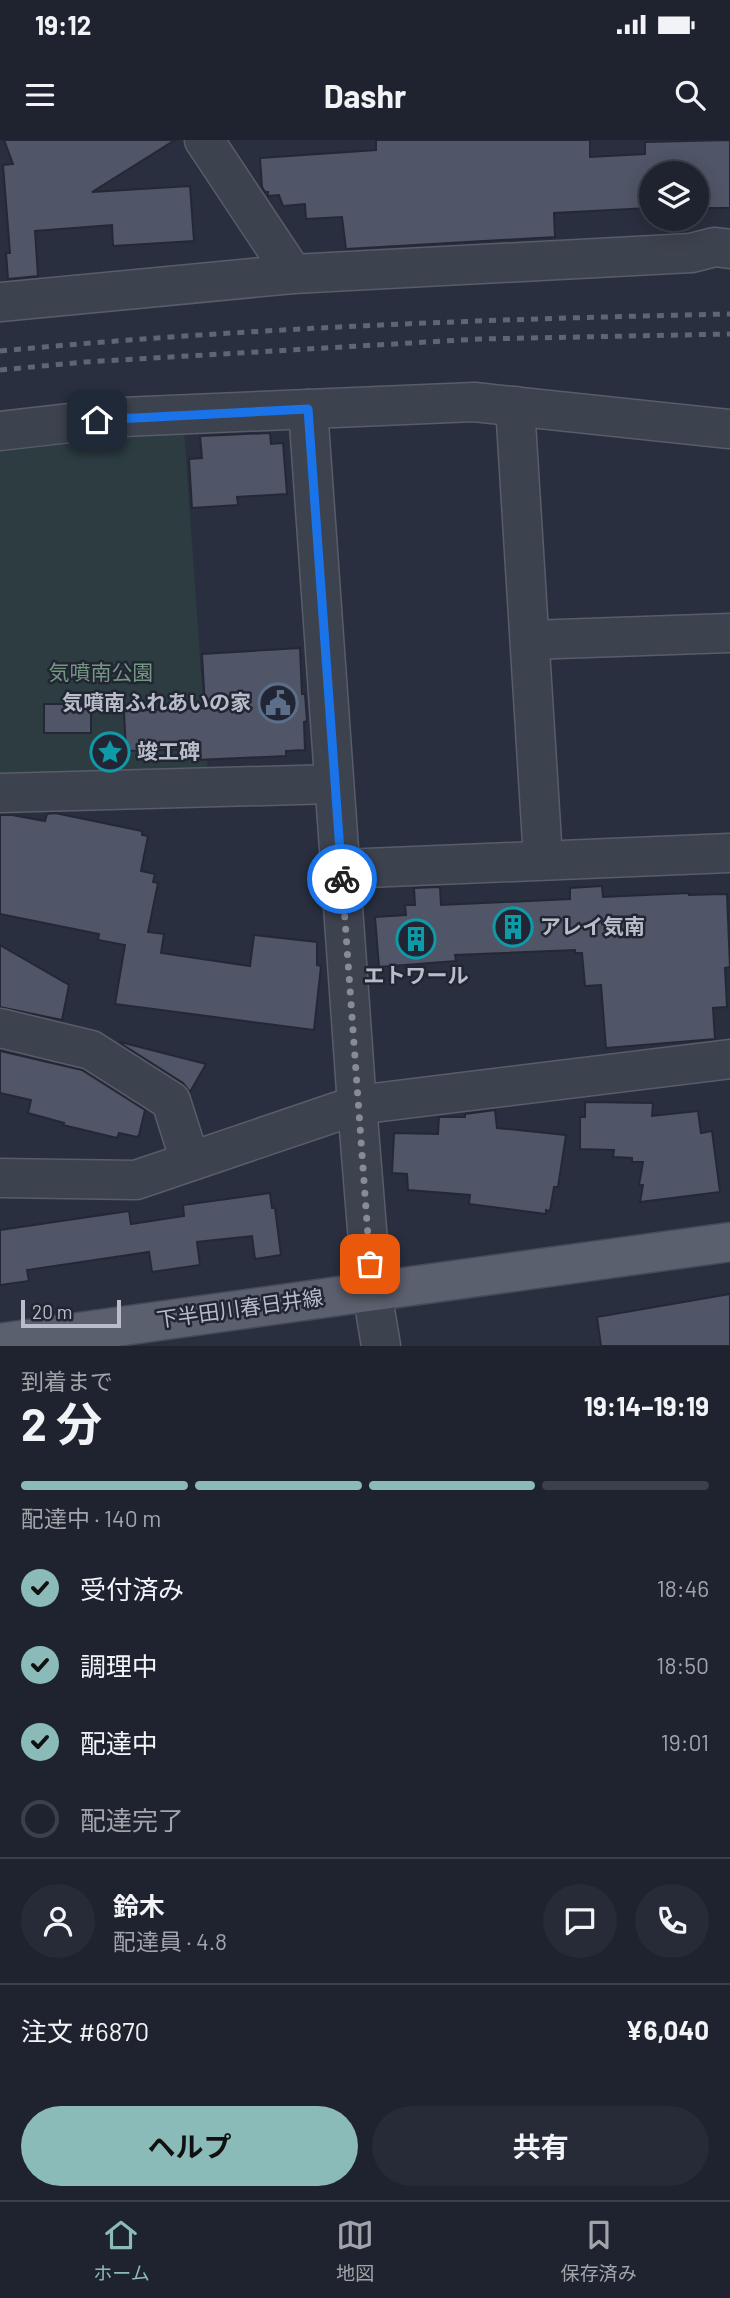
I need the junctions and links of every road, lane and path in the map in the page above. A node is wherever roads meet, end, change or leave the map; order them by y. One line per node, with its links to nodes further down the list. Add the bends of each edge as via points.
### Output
1 (204, 140): 3 (street)
2 (730, 249): 3 (street)
3 (293, 275): 4 (street)
4 (0, 302)
5 (515, 406): 6 (street, via 474,402); 7 (street); 10 (street)
6 (308, 409): 8 (street, via 122,418); 11 (street)
7 (730, 429)
8 (0, 431)
9 (730, 633): 10 (street)
10 (530, 640): 14 (street)
11 (334, 784): 12 (street); 15 (street)
12 (0, 793)
13 (730, 853): 14 (street)
14 (543, 859): 15 (street)
15 (342, 869): 18 (street)
16 (0, 1028): 19 (street, via 91,1050 171,1101)
17 (730, 1059): 18 (street)
18 (357, 1105): 19 (street); 22 (street)
19 (190, 1161): 20 (street, via 136,1180)
20 (0, 1178)
21 (730, 1242): 22 (main road, 下半田川春日井線)
22 (372, 1291): 23 (main road, 下半田川春日井線); 24 (street)
23 (0, 1343)
24 (381, 1346)

